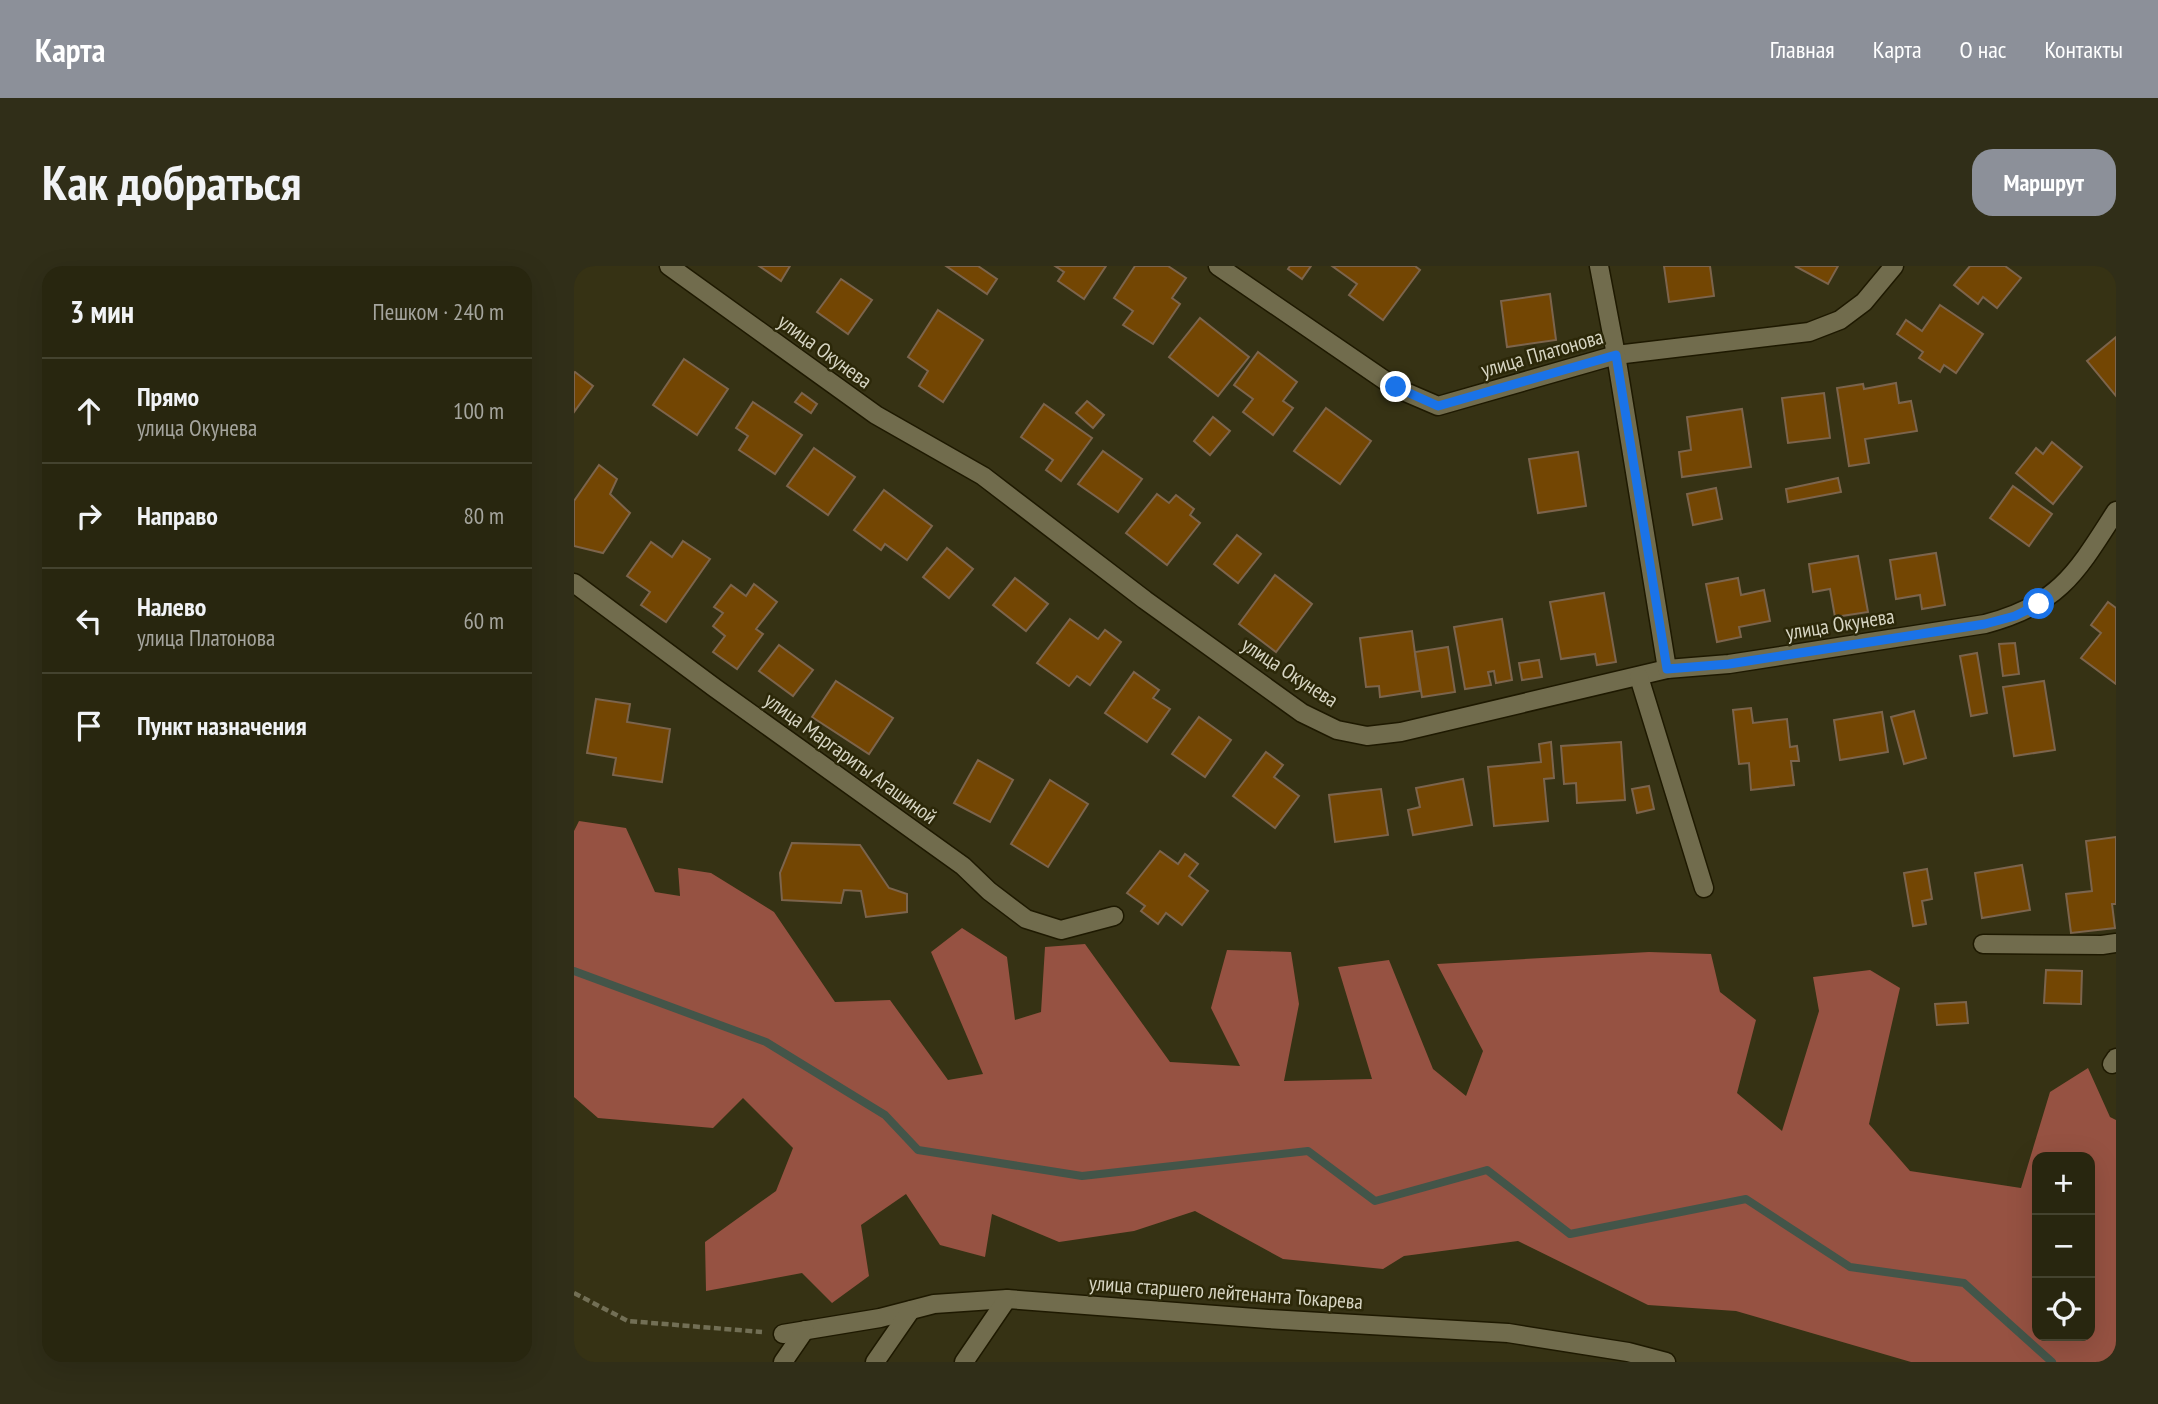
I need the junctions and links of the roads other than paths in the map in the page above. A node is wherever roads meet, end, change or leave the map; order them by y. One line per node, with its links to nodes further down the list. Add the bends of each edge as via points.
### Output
1 (669, 266): 9 (street, улица Окунева, via 876,415 983,476 1302,713 1337,730 1367,736 1401,732)
2 (1218, 266): 5 (street, улица Платонова, via 1396,387 1438,406)
3 (1599, 266): 5 (street)
4 (1894, 266): 5 (street, улица Платонова, via 1864,302 1840,320 1809,332)
5 (1616, 355): 8 (street)
6 (2116, 510): 8 (street, улица Окунева, via 2062,586 2015,616 1729,664)
7 (574, 583): 11 (street, улица Маргариты Агашиной, via 963,866 1026,919 1061,930)
8 (1667, 669): 9 (street, улица Окунева)
9 (1639, 677): 10 (street)
10 (1703, 888)
11 (1114, 916)
12 (2116, 943): 13 (street)
13 (1983, 944)
14 (1007, 1299): 15 (street, улица старшего лейтенанта Токарева); 20 (street); 21 (street, улица старшего лейтенанта Токарева, via 1508,1334)
15 (911, 1310): 16 (street, улица старшего лейтенанта Токарева); 19 (street)
16 (806, 1330): 17 (street, улица старшего лейтенанта Токарева); 18 (street)
17 (783, 1334)
18 (783, 1362)
19 (875, 1362)
20 (964, 1362)
21 (1666, 1362)

